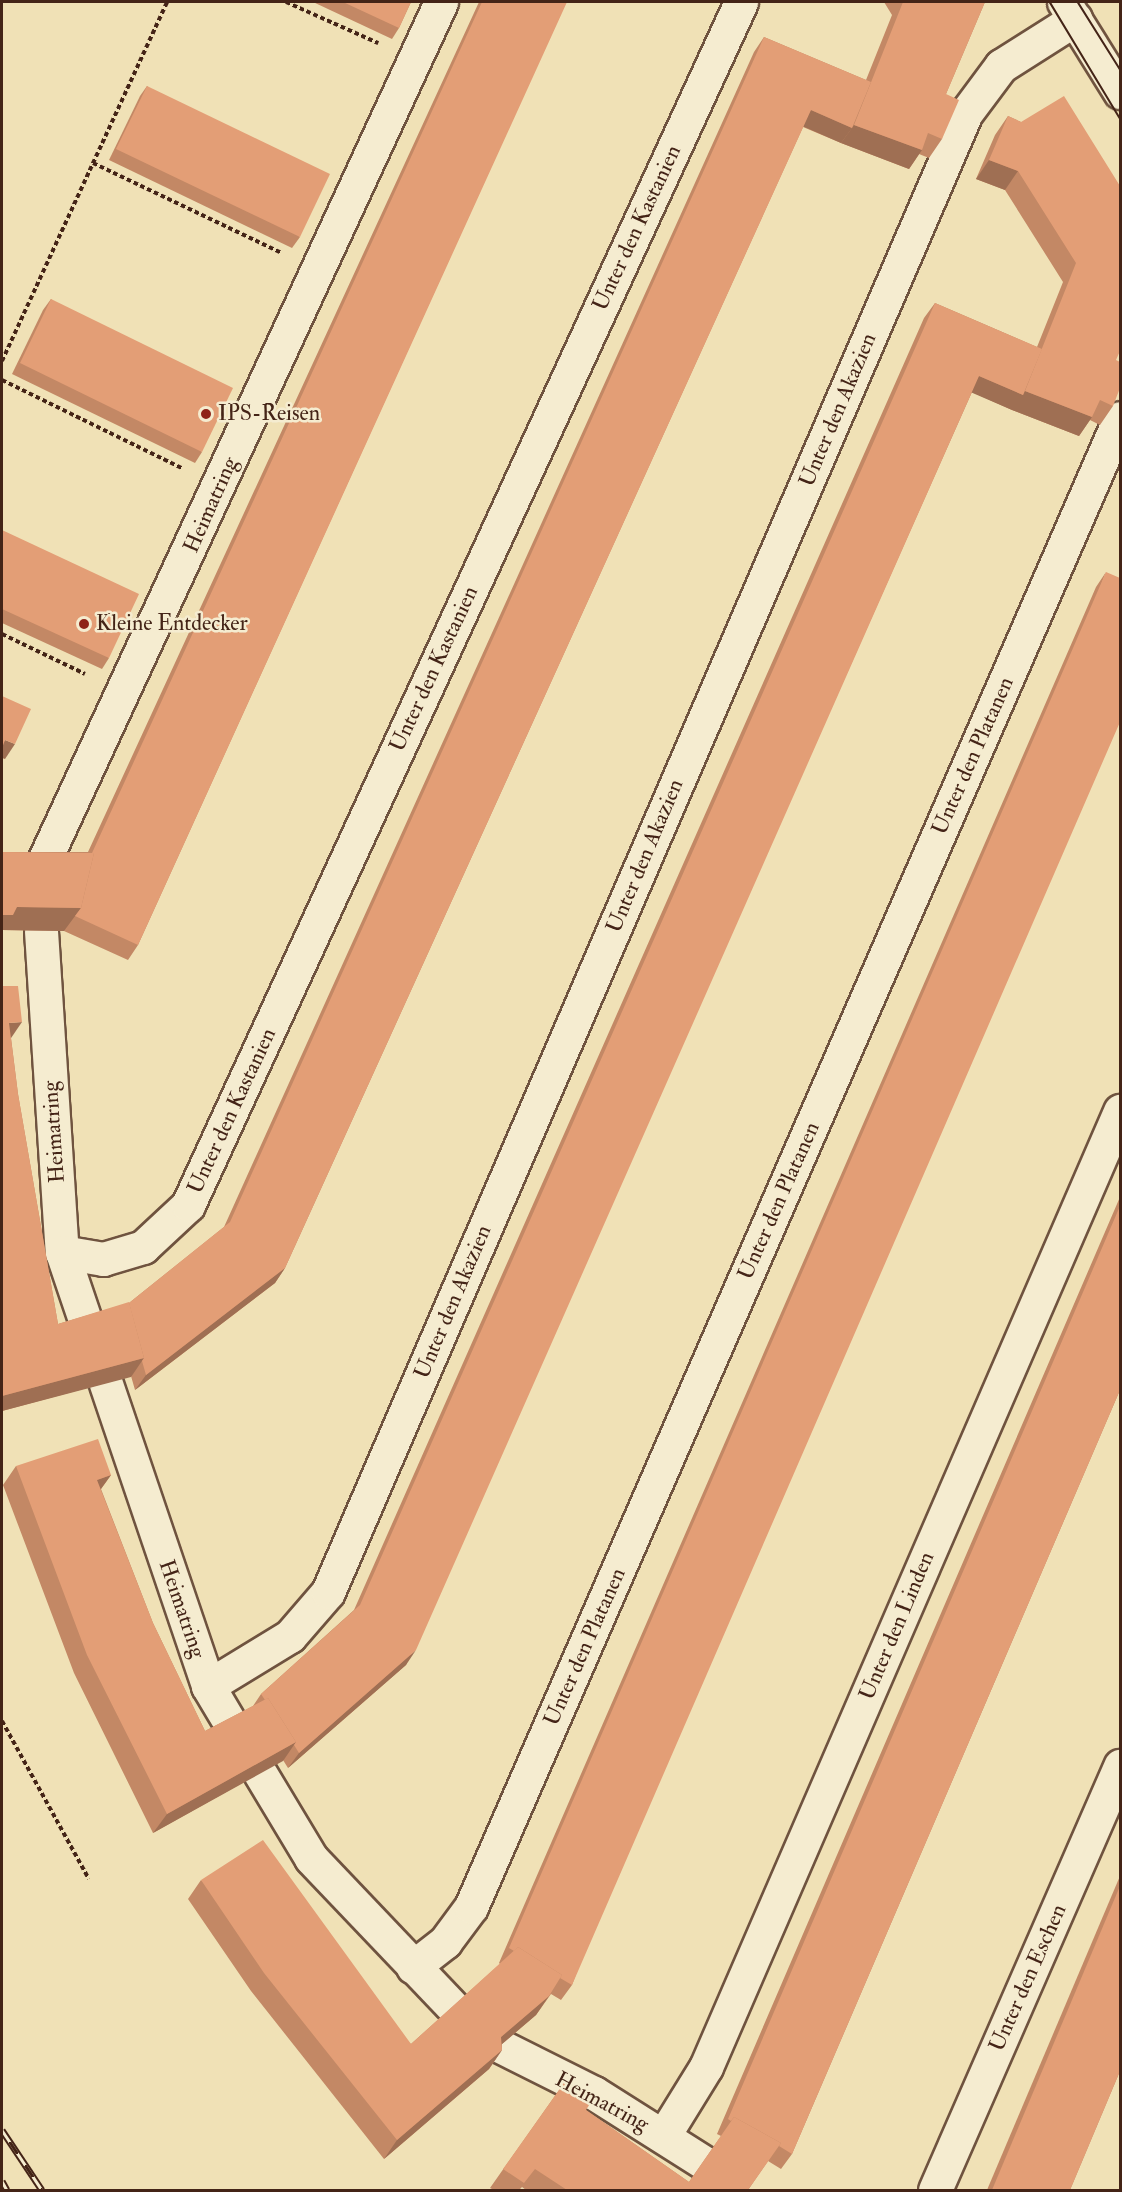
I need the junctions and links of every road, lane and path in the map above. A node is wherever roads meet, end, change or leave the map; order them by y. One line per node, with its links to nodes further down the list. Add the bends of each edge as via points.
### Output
1 (167, 2): 8 (path)
2 (286, 2): 6 (path)
3 (441, 2): 6 (street, Heimatring)
4 (741, 2): 19 (street, Unter den Kastanien, via 188,1205 143,1247 103,1259)
5 (1070, 10): 7 (street); 22 (street, Unter den Akazien, via 1001,66 966,113 328,1592 290,1636)
6 (415, 59): 9 (street, Heimatring)
7 (1120, 92)
8 (93, 163): 9 (path); 10 (path)
9 (318, 270): 13 (street, Heimatring)
10 (2, 360)
11 (2, 380): 13 (path)
12 (1120, 418): 28 (street, Unter den Platanen, via 471,1907 445,1942)
13 (219, 486): 15 (street, Heimatring)
14 (2, 634): 15 (path)
15 (125, 694): 16 (street, Heimatring)
16 (37, 876)
17 (41, 931): 19 (street, Heimatring)
18 (1120, 1111): 31 (street, Unter den Linden, via 706,2067)
19 (62, 1252): 20 (street, Heimatring)
20 (88, 1329)
21 (106, 1384): 22 (street, Heimatring)
22 (208, 1686): 24 (street, Heimatring)
23 (2, 1721): 27 (path)
24 (233, 1728)
25 (1120, 1766): 33 (street, Unter den Eschen)
26 (260, 1773): 28 (street, via 311,1858)
27 (89, 1879)
28 (413, 1967): 29 (street)
29 (456, 2010)
30 (500, 2046): 31 (street, Heimatring)
31 (664, 2135): 32 (street, Heimatring)
32 (703, 2162)
33 (935, 2190)

